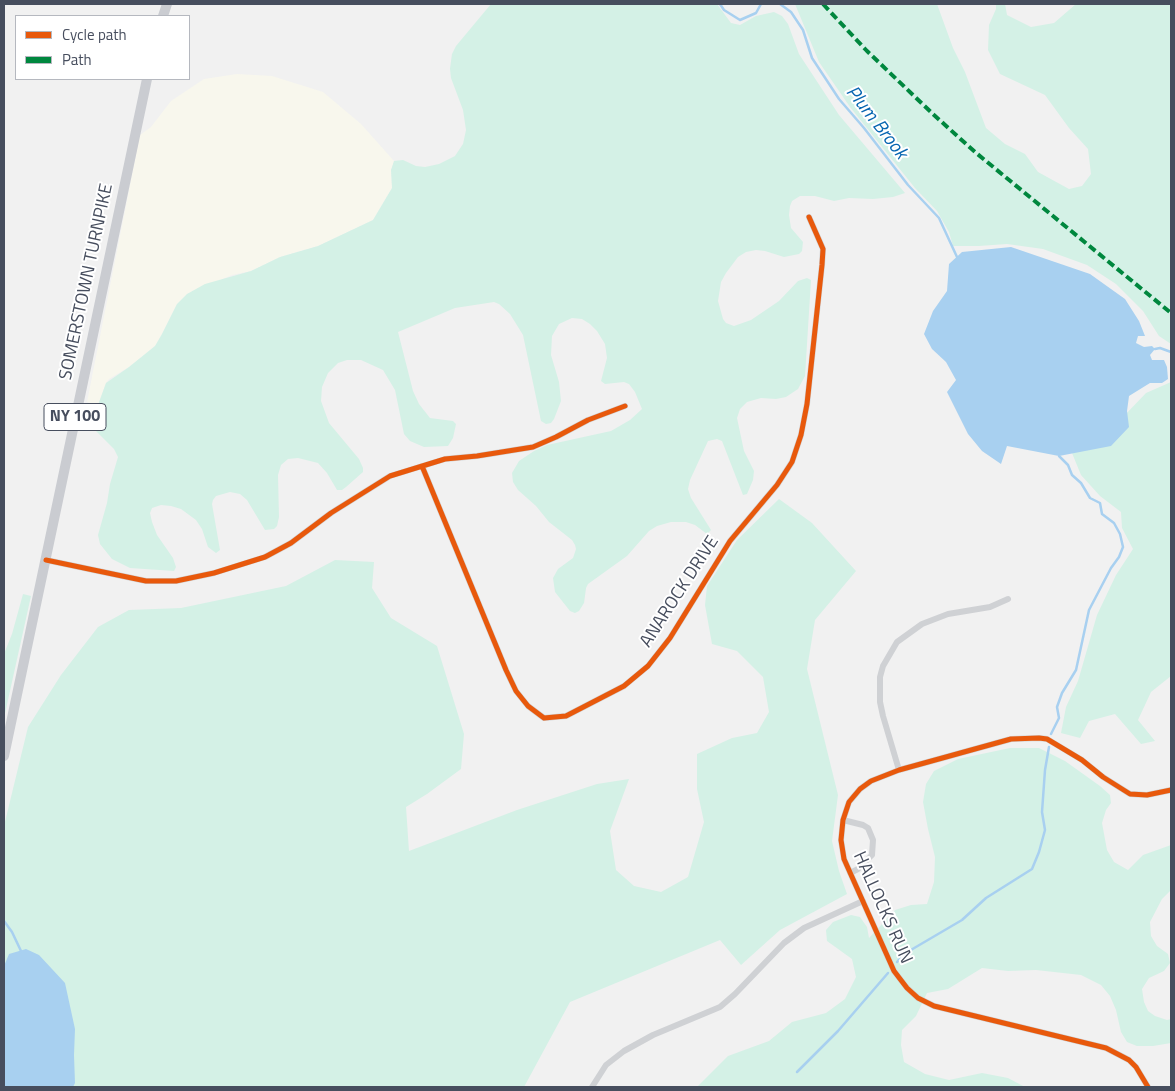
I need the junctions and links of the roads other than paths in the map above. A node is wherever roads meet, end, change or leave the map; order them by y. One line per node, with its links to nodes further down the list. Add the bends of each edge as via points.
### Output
1 (146, 80): 5 (main road, SOMERSTOWN TURNPIKE / NY 100)
2 (809, 217): 4 (street, ANAROCK DRIVE, via 823,249 822,265 806,404 792,462 730,541 670,638 648,666 624,686 566,716 544,718 528,706 506,670)
3 (624, 406): 4 (street, via 533,447 445,459)
4 (422, 466): 5 (street, via 390,476 265,557 214,573 176,581 146,580)
5 (46, 560): 7 (main road, SOMERSTOWN TURNPIKE / NY 100)
6 (1008, 599): 8 (street, via 990,607 948,614 922,624 897,642 883,666 880,702)
7 (4, 756)
8 (899, 770): 9 (street, HALLOCKS RUN, via 996,742 1039,738 1056,743 1130,794); 10 (street, HALLOCKS RUN, via 860,788 849,802)
9 (1171, 790)
10 (843, 820): 11 (street, HALLOCKS RUN, via 842,850); 11 (street, via 863,824 873,840 869,860)
11 (850, 873): 12 (street, HALLOCKS RUN)
12 (863, 901): 13 (street, via 797,933 720,1008 653,1035 624,1051 606,1065); 14 (street, HALLOCKS RUN, via 894,971 918,998 934,1006 1106,1048 1132,1064)
13 (592, 1087)
14 (1148, 1087)

